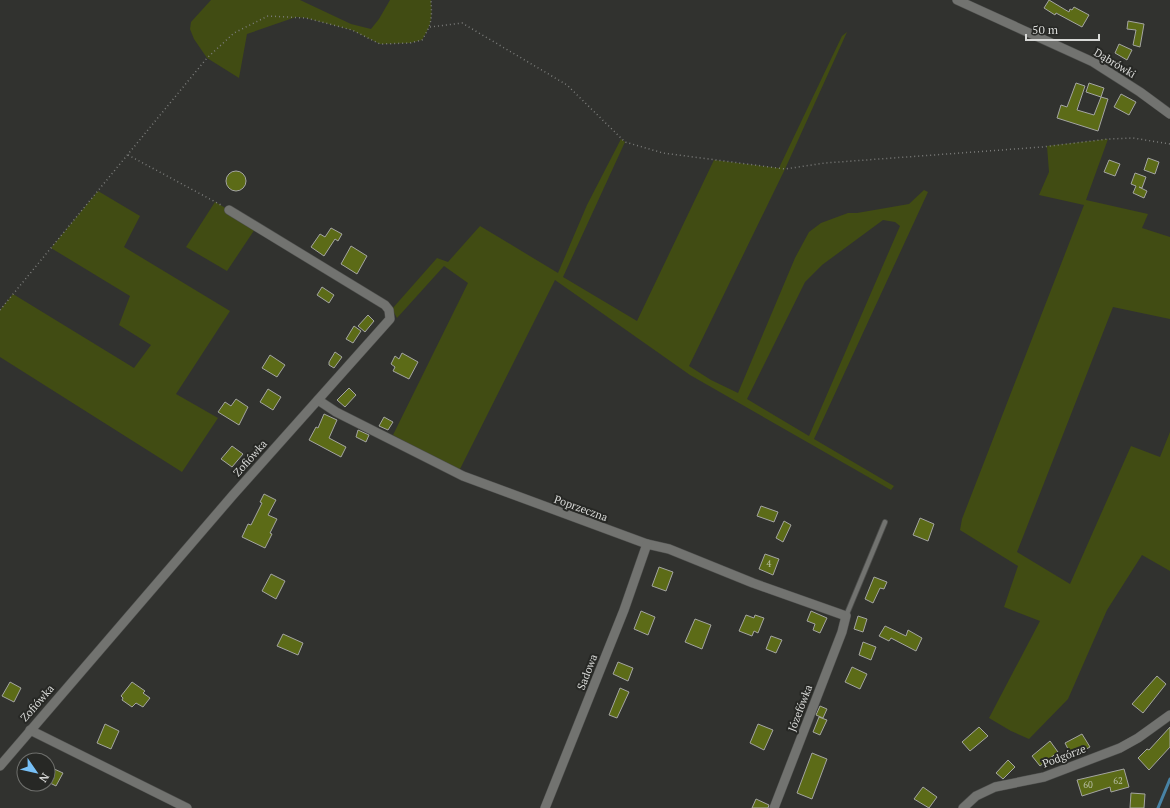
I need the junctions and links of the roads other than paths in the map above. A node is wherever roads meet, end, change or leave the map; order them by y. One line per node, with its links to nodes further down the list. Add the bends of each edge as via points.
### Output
1 (957, 0): 2 (street, Dąbrówki, via 1093,62)
2 (1170, 114)
3 (229, 210): 4 (street, Zofiówka, via 326,267 389,310 391,315 388,323)
4 (318, 400): 6 (street, Poprzeczna, via 336,412 463,476); 9 (street, Zofiówka)
5 (885, 522): 7 (lane)
6 (647, 544): 7 (street, Poprzeczna, via 669,549 753,584); 12 (street, Sadowa, via 624,610)
7 (846, 616): 13 (street, Józefówka)
8 (1170, 715): 14 (street, Podgórze, via 1120,748 1044,777 995,787 976,796)
9 (30, 730): 10 (street, Zofiówka); 11 (street)
10 (0, 766)
11 (187, 808)
12 (545, 808)
13 (774, 808)
14 (963, 808)

